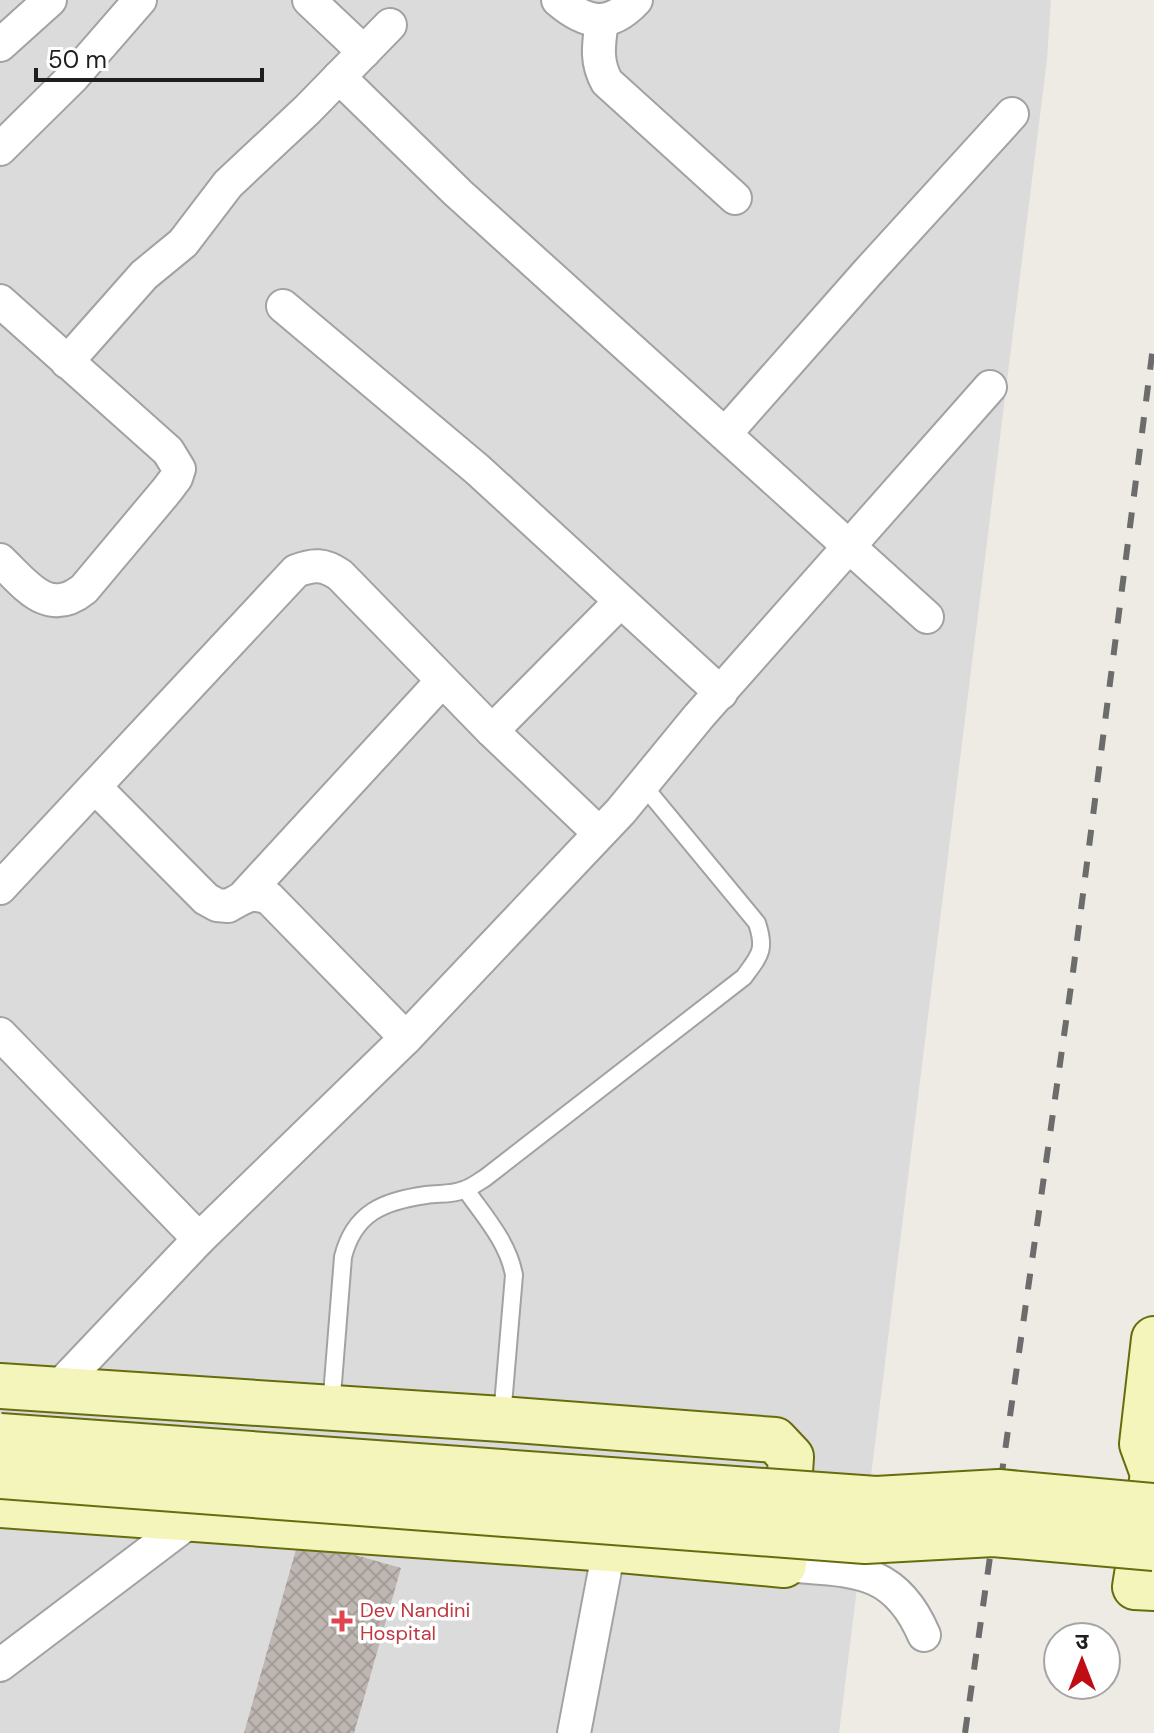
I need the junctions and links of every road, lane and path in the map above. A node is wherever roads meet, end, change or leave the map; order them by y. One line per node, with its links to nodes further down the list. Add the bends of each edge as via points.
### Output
1 (50, 0): 8 (street)
2 (140, 0): 12 (street)
3 (309, 0): 9 (street)
4 (558, 0): 6 (street, via 574,14)
5 (636, 0): 6 (street)
6 (602, 20): 13 (street, via 598,56 607,82)
7 (390, 25): 9 (street)
8 (0, 45)
9 (364, 52): 10 (street)
10 (339, 77): 16 (street, via 228,184 183,243 144,275); 18 (street, via 458,193)
11 (1012, 114): 18 (street)
12 (0, 149)
13 (735, 198)
14 (0, 301): 16 (street)
15 (283, 306): 21 (street, via 478,470)
16 (67, 362): 20 (street, via 168,451 179,473 73,597 52,601 36,594)
17 (990, 387): 19 (street)
18 (725, 434): 19 (street)
19 (848, 546): 22 (street); 24 (street)
20 (0, 560)
21 (620, 602): 24 (street); 25 (street)
22 (927, 617)
23 (442, 681): 25 (street); 27 (street, via 340,575 326,565 311,565 296,571); 30 (street)
24 (721, 693): 26 (street)
25 (492, 731): 28 (street)
26 (643, 785): 28 (street); 33 (lane, via 757,923 763,942 758,958 744,977)
27 (95, 787): 29 (street); 30 (street, via 206,899 228,906)
28 (599, 833): 32 (street)
29 (0, 888)
30 (246, 894): 32 (street, via 269,898)
31 (0, 1034): 34 (street)
32 (406, 1038): 34 (street)
33 (466, 1190): 38 (lane, via 404,1199 356,1224 343,1257); 39 (lane, via 503,1243 514,1275)
34 (199, 1239): 37 (street)
35 (1154, 1339): 42 (main road, via 1142,1444)
36 (0, 1386): 37 (main road)
37 (56, 1390): 38 (main road)
38 (331, 1408): 39 (main road)
39 (502, 1419): 47 (main road, via 775,1440 791,1457)
40 (0, 1436): 42 (main road, bridge, via 876,1499)
41 (0, 1476): 45 (main road, bridge, via 865,1541 993,1534)
42 (1154, 1485): 48 (main road, via 1135,1587)
43 (0, 1505): 44 (main road)
44 (193, 1519): 46 (main road); 50 (street)
45 (1154, 1548)
46 (609, 1549): 47 (main road); 51 (street)
47 (784, 1565): 49 (street, via 860,1571 877,1579 915,1613)
48 (1154, 1588)
49 (924, 1635)
50 (0, 1665)
51 (574, 1733)

